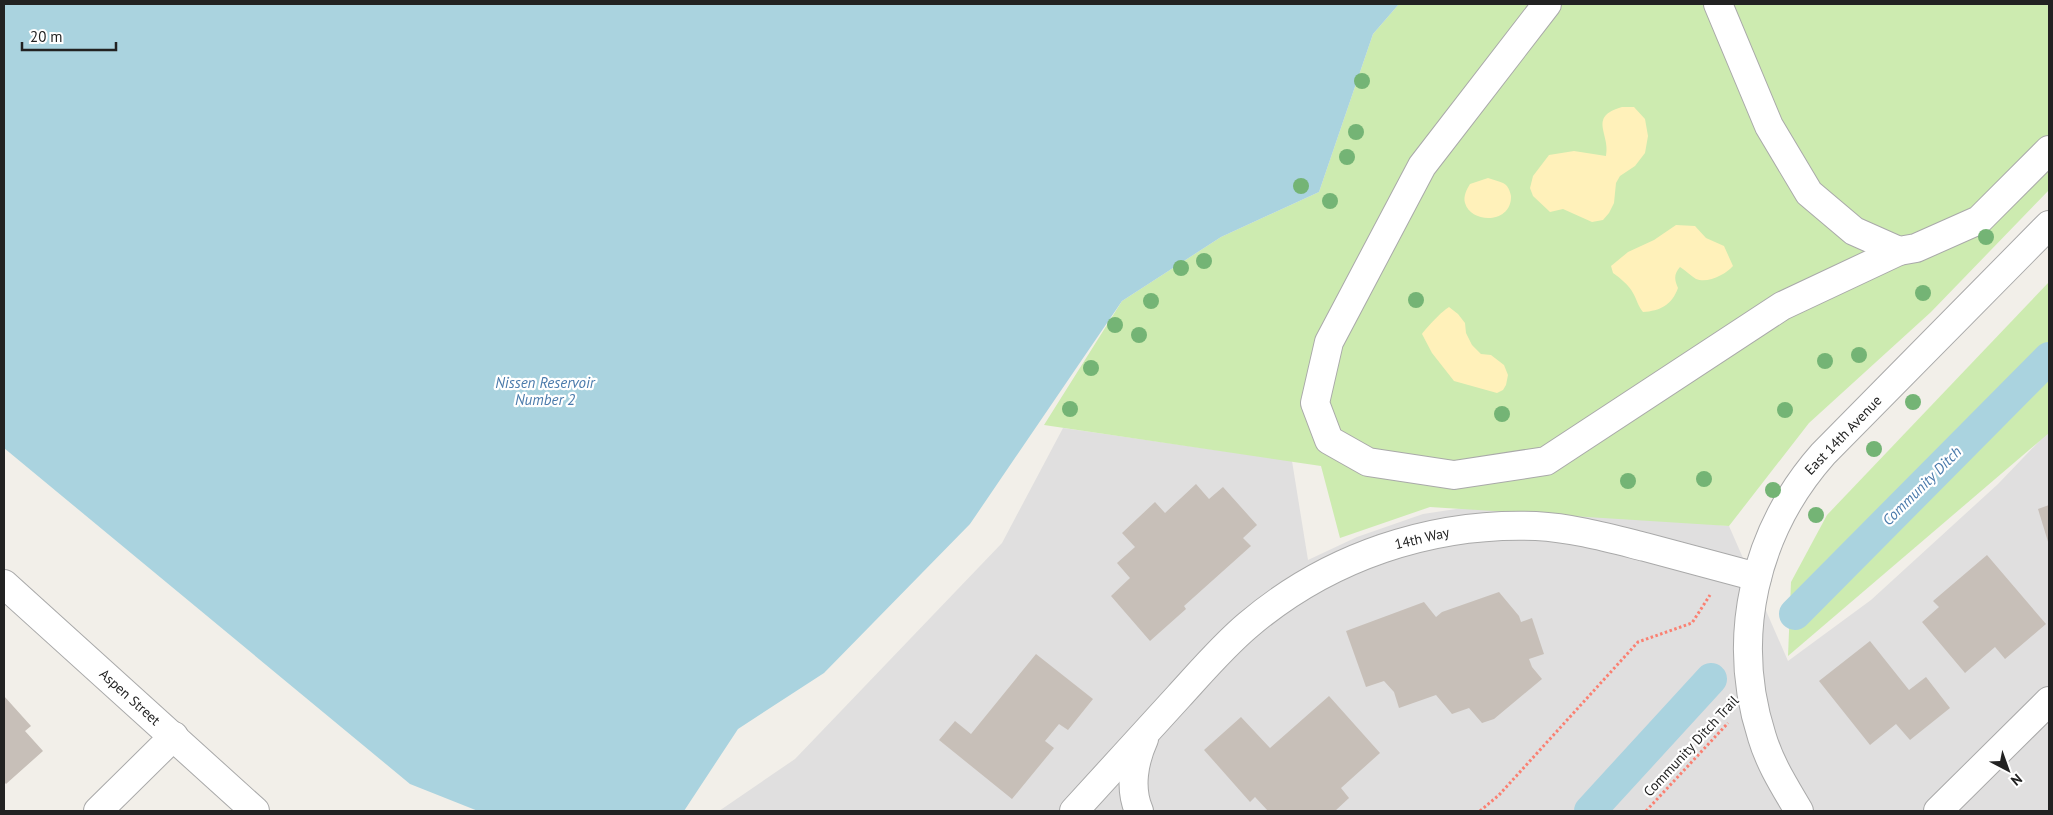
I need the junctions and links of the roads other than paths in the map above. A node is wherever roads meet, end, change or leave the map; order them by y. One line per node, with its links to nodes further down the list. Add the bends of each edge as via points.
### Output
1 (1547, 4): 5 (street, via 1422,166 1329,342 1315,403 1329,440 1368,462 1454,475 1546,461 1782,306)
2 (1718, 4): 5 (street, via 1769,126 1808,192 1854,231)
3 (2049, 150): 5 (street, via 1979,220 1916,248)
4 (2049, 225): 6 (street, East 14th Avenue, via 1805,474 1775,524)
5 (1899, 251)
6 (1757, 577): 9 (street, 14th Way, via 1593,533 1537,526 1487,527 1431,534 1336,566 1290,593 1214,658); 15 (street, East 14th Avenue, via 1750,613 1748,669 1752,697 1762,738 1777,775)
7 (4, 584): 10 (street, Aspen Street)
8 (2049, 701): 16 (street)
9 (1148, 731): 13 (street, 14th Way); 14 (street, 14th Way, via 1137,753 1133,783)
10 (174, 736): 11 (street); 12 (street, Aspen Street)
11 (98, 811)
12 (255, 811)
13 (1074, 811)
14 (1138, 811)
15 (1799, 811)
16 (1938, 811)

